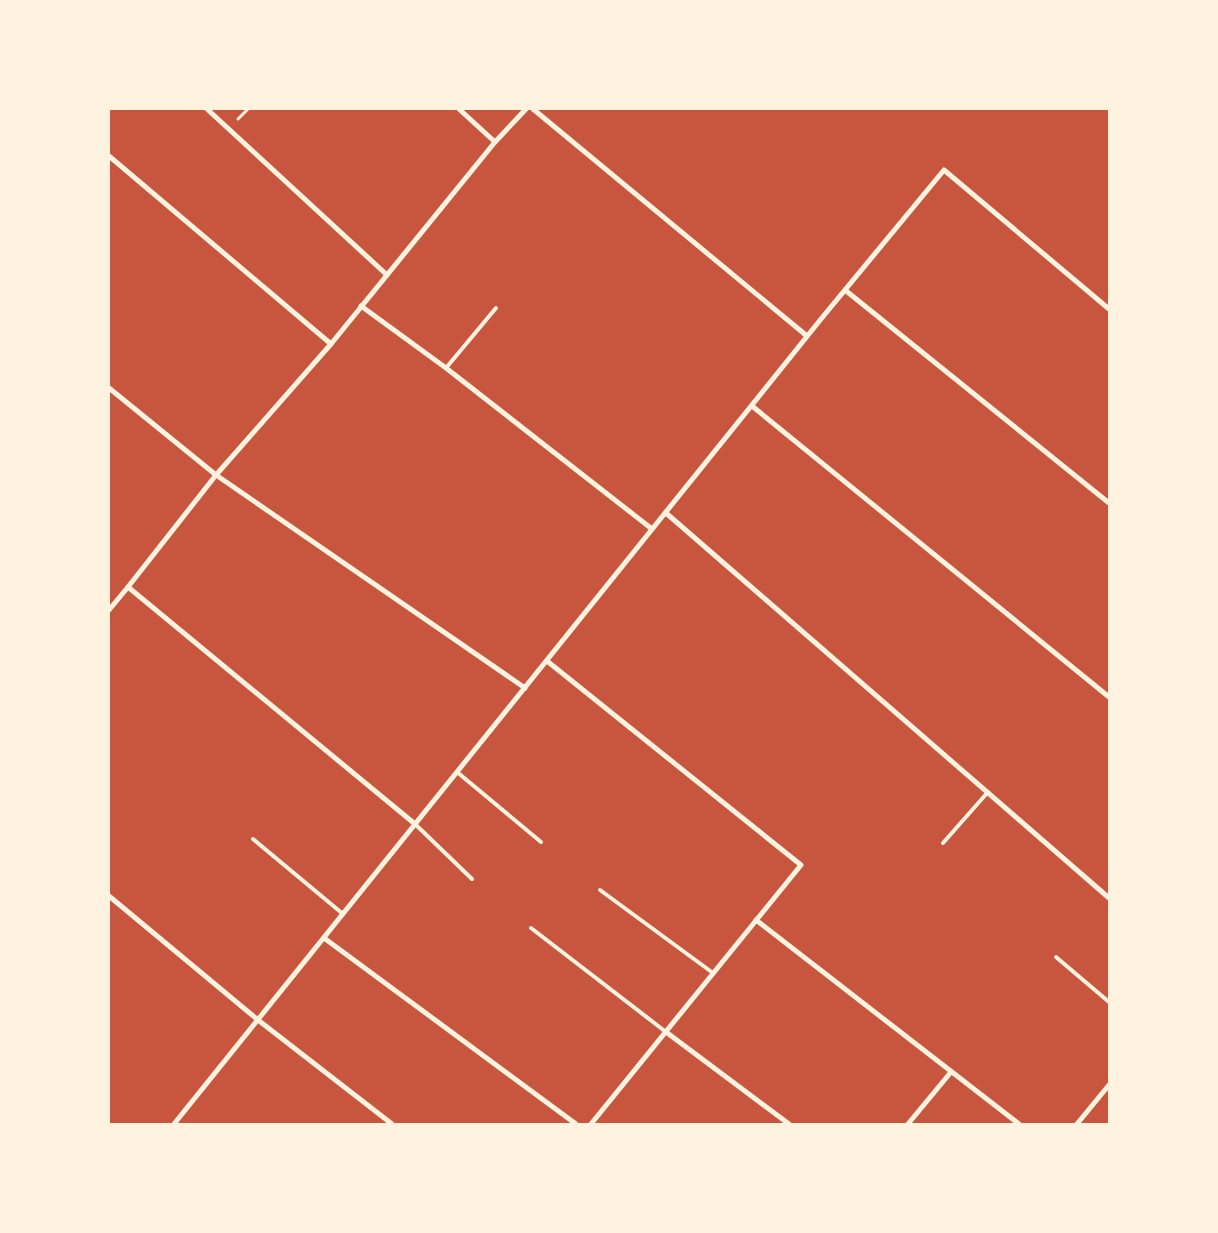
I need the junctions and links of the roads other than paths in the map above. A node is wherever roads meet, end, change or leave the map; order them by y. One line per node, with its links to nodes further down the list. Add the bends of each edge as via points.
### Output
1 (208, 109): 7 (street)
2 (459, 109): 5 (street)
3 (526, 109): 5 (street)
4 (533, 109): 12 (street)
5 (495, 142): 7 (street)
6 (109, 156): 13 (street)
7 (387, 275): 9 (street)
8 (845, 290): 11 (street, via 944,170); 12 (street); 18 (street)
9 (361, 306): 13 (street); 14 (street)
10 (496, 308): 14 (lane)
11 (1109, 309)
12 (807, 336): 16 (street)
13 (331, 344): 17 (street)
14 (446, 368): 20 (street)
15 (109, 388): 17 (street)
16 (752, 406): 19 (street); 25 (street)
17 (216, 475): 21 (street); 24 (street)
18 (1109, 503)
19 (666, 513): 20 (street); 27 (street)
20 (652, 529): 23 (street)
21 (128, 588): 22 (street); 28 (street)
22 (109, 610)
23 (547, 660): 24 (street); 37 (street, via 801,865)
24 (525, 688): 26 (street)
25 (1109, 697)
26 (457, 772): 28 (street); 30 (lane)
27 (988, 792): 31 (lane); 35 (street)
28 (415, 824): 32 (lane); 36 (street)
29 (253, 839): 36 (lane)
30 (541, 842)
31 (943, 843)
32 (472, 879)
33 (600, 890): 41 (lane)
34 (109, 896): 43 (street)
35 (1109, 898)
36 (343, 914): 39 (street)
37 (756, 920): 41 (street); 45 (street)
38 (531, 928): 44 (lane)
39 (324, 938): 43 (street); 49 (street)
40 (1056, 957): 42 (lane)
41 (713, 974): 44 (street)
42 (1109, 1002)
43 (258, 1020): 47 (street); 48 (street)
44 (666, 1032): 50 (street); 51 (street)
45 (951, 1072): 52 (street); 53 (street)
46 (1109, 1085): 54 (street)
47 (174, 1124)
48 (392, 1124)
49 (576, 1124)
50 (591, 1124)
51 (790, 1124)
52 (908, 1124)
53 (1019, 1124)
54 (1077, 1124)

